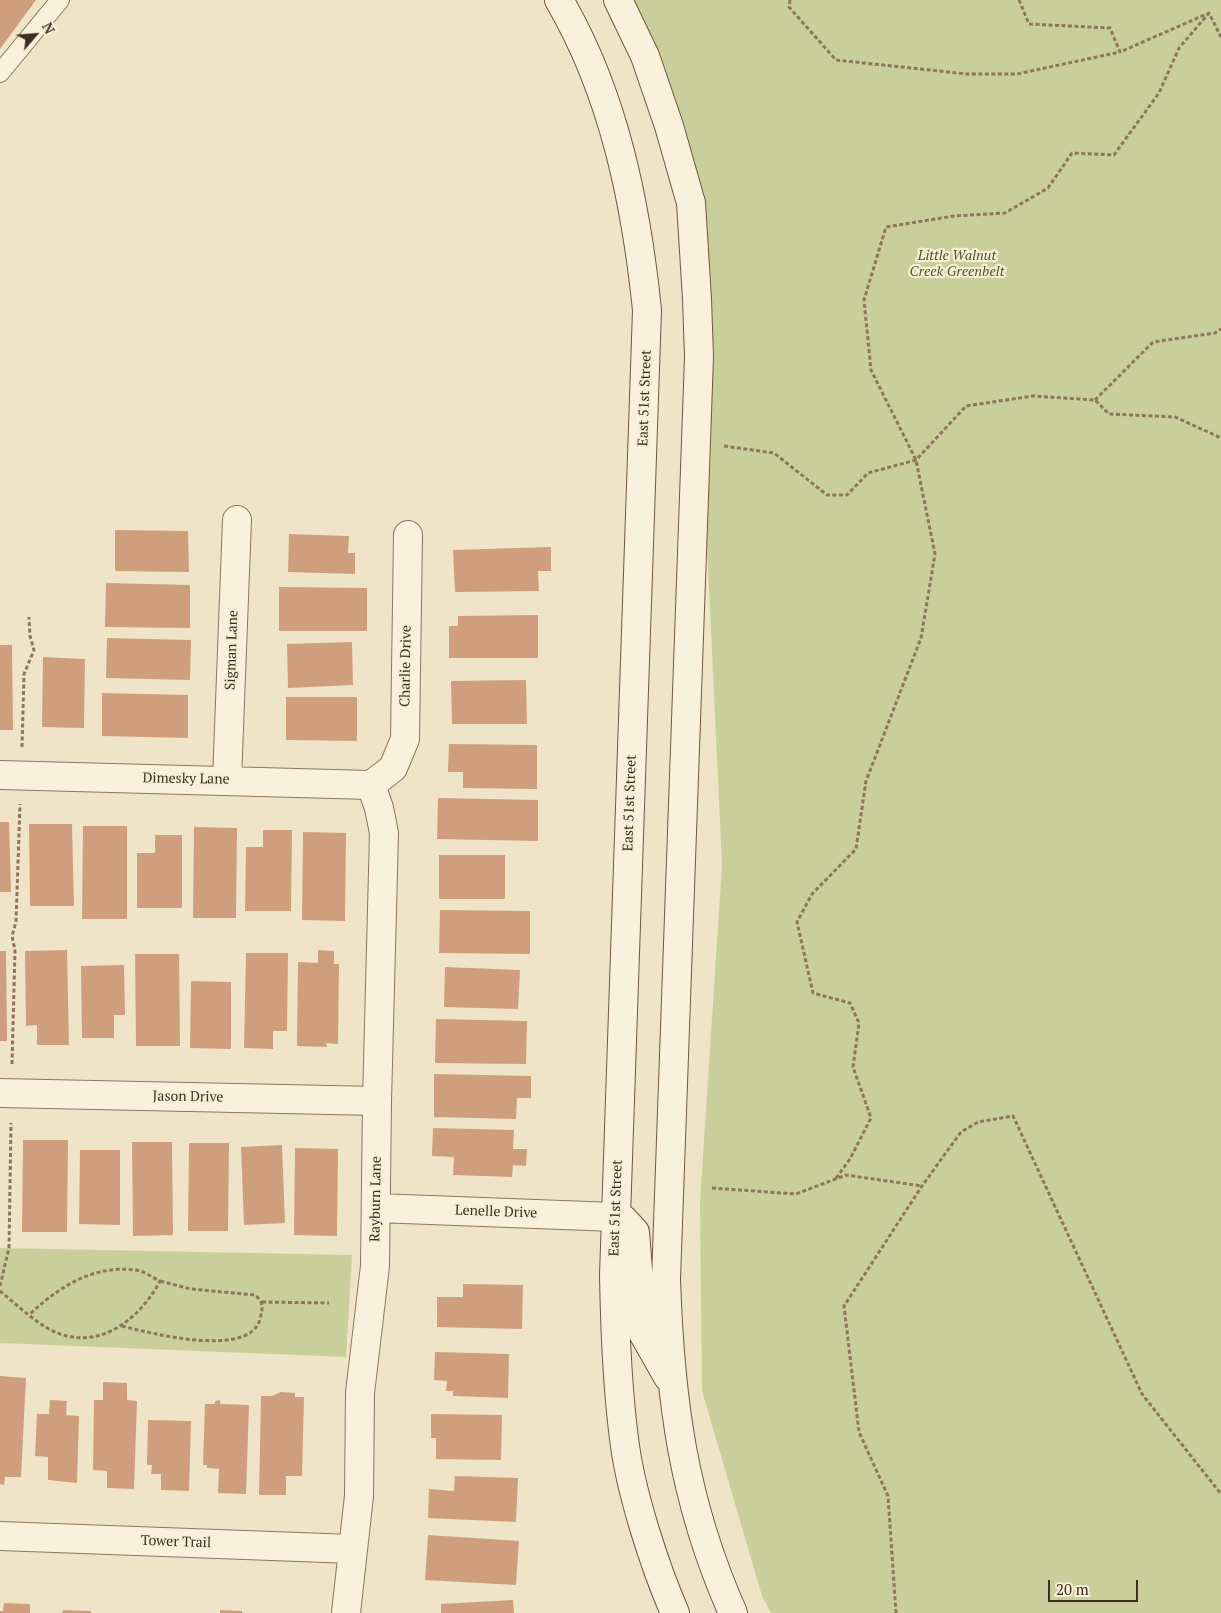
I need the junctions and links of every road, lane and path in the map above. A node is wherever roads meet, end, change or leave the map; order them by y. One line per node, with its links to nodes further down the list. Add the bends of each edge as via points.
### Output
1 (60, 0): 9 (lane)
2 (559, 0): 29 (street, East 51st Street, via 596,76 620,149 634,211 647,310)
3 (618, 0): 13 (street, via 645,56 691,203 699,357)
4 (790, 0): 8 (path, via 789,7 836,60 940,72 1017,74)
5 (1019, 0): 8 (path, via 1030,24 1110,28)
6 (1209, 13): 7 (path); 8 (path); 14 (path, via 1179,48 1159,94 1114,155 1072,153 1048,188 1005,213 954,216 886,227 864,300 871,370)
7 (1221, 37)
8 (1120, 52)
9 (0, 73)
10 (1221, 329): 11 (path, via 1215,333 1153,342)
11 (1095, 400): 12 (path, via 1109,414 1175,417); 14 (path, via 1033,396 966,406)
12 (1221, 438)
13 (696, 445): 14 (path, via 774,453 827,495 847,495 868,473); 37 (street, via 668,1187 666,1279)
14 (916, 460): 25 (path, via 935,554 921,638 866,781 856,849 812,894 797,922 813,993 850,1003 859,1024 852,1067 871,1118 850,1159)
15 (236, 520): 20 (street, Sigman Lane)
16 (408, 535): 21 (street, Charlie Drive, via 405,739 393,768)
17 (29, 617): 18 (path, via 34,650 24,674)
18 (22, 753)
19 (0, 775): 20 (street, Dimesky Lane)
20 (228, 780): 21 (street, Dimesky Lane)
21 (371, 785): 24 (street, Rayburn Lane, via 384,833)
22 (20, 798): 23 (path)
23 (8, 1092): 24 (street, Jason Drive); 31 (path, via 9,1248)
24 (377, 1101): 28 (street, Rayburn Lane)
25 (836, 1178): 26 (path, via 846,1174); 27 (path, via 796,1194)
26 (922, 1186): 38 (path, via 961,1132 978,1122 1013,1116 1142,1394); 44 (path, via 844,1306 859,1432 888,1496)
27 (712, 1188)
28 (377, 1208): 29 (street, Lenelle Drive); 40 (street, Rayburn Lane, via 375,1266 360,1392 359,1496)
29 (615, 1217): 37 (street, via 622,1219 635,1232 643,1333); 42 (street, East 51st Street, via 616,1358 626,1447 642,1518)
30 (160, 1281): 33 (path, via 191,1289 242,1292 255,1295); 35 (path, via 138,1270 87,1274 66,1284); 36 (path, via 138,1313)
31 (0, 1286)
32 (0, 1291): 35 (path)
33 (262, 1302): 34 (path); 36 (path, via 259,1323 237,1339 209,1341 162,1336)
34 (328, 1303)
35 (30, 1314): 36 (path, via 58,1334 79,1338 106,1334)
36 (121, 1326)
37 (672, 1385): 43 (street, via 693,1504 715,1573)
38 (1221, 1494)
39 (0, 1536): 40 (street, Tower Trail)
40 (353, 1549): 41 (street, Rayburn Lane)
41 (346, 1613)
42 (675, 1613)
43 (733, 1613)
44 (896, 1613)

